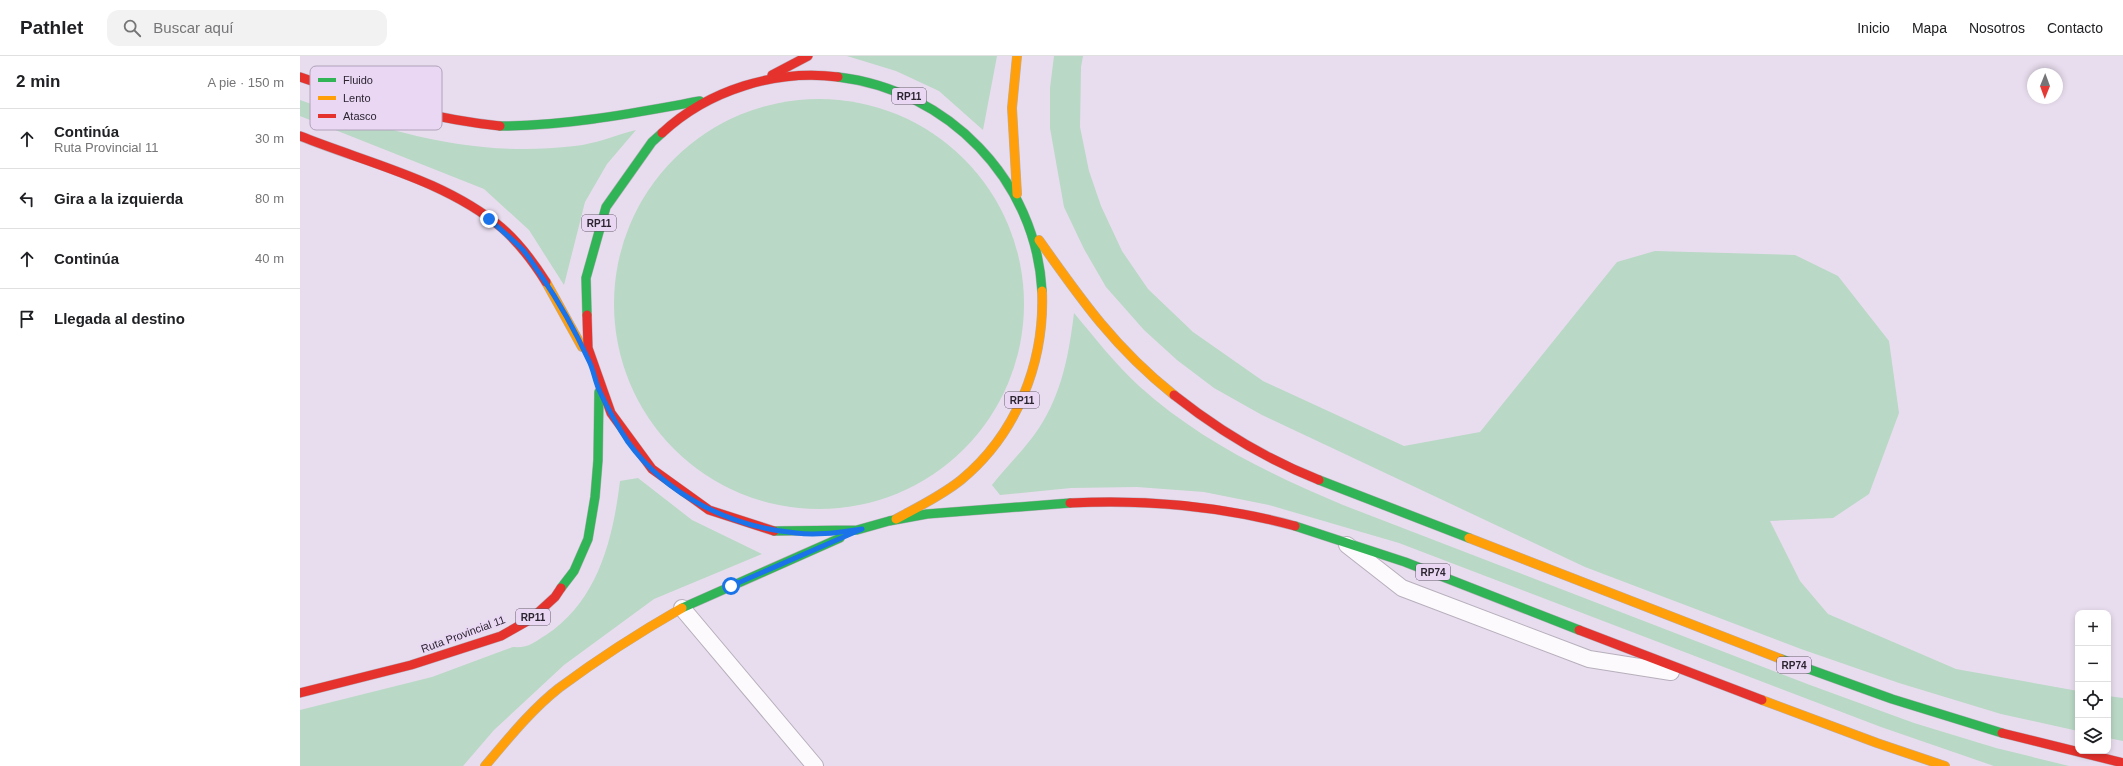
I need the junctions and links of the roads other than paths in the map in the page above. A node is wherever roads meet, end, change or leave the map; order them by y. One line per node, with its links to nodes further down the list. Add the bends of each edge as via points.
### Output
1 (808, 56): 5 (main road, RP11)
2 (1017, 56): 9 (main road, RP11, via 1011,122)
3 (300, 77): 4 (main road)
4 (310, 81)
5 (760, 81): 6 (main road, RP11); 9 (main road, RP11, via 812,75 864,81 908,95 948,118 982,148 1002,172)
6 (711, 99): 7 (main road, via 621,115 516,126 472,123); 11 (main road, RP11, via 667,127 636,159 604,209 587,259 583,311)
7 (442, 117)
8 (300, 136): 11 (main road, via 450,195 489,219 524,250 559,303)
9 (1018, 199): 10 (main road, RP11)
10 (1030, 227): 13 (main road, RP11, via 1042,269 1044,311 1036,364 1016,414 984,458 944,494); 19 (main road, RP74, via 1113,339 1157,382 1200,415 1255,449 1307,475 1812,672 1927,712 2071,752)
11 (590, 362): 12 (main road, RP11)
12 (600, 391): 14 (main road, RP11, via 629,442 658,474 708,509 755,527 796,534 829,534); 18 (main road, Ruta Provincial 11 / RP11, via 598,460 588,539 574,571 555,597 531,619 500,636 411,665)
13 (896, 519): 14 (main road, RP11); 15 (main road, RP74, via 1082,501 1129,501 1182,504 1237,512)
14 (862, 529): 16 (main road, RP11)
15 (1341, 540): 17 (main road, RP74, via 1411,563); 17 (lane, via 1402,588 1589,660)
16 (682, 608): 20 (main road, RP11, via 620,646 558,689 517,729); 21 (lane)
17 (1698, 676): 22 (main road, RP74)
18 (300, 693)
19 (2123, 763)
20 (485, 766)
21 (815, 766)
22 (1945, 766)

